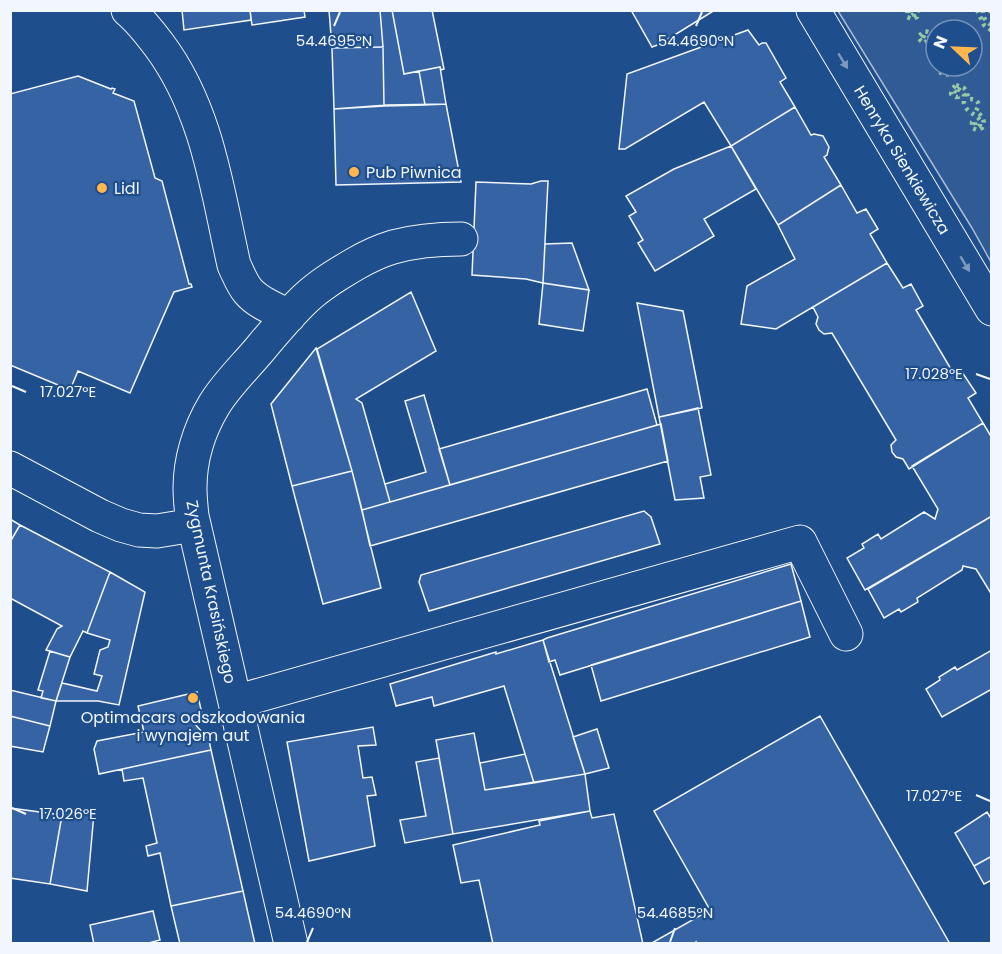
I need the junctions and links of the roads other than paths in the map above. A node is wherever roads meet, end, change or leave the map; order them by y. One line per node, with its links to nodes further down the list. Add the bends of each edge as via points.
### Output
1 (813, 10): 4 (street, Henryka Sienkiewicza, one-way to 4)
2 (133, 12): 5 (street, via 167,56 196,111 206,138 234,265 247,290)
3 (461, 239): 5 (street, Zygmunta Krasińskiego, via 414,242 369,256 321,286)
4 (992, 309)
5 (289, 316): 7 (street, Zygmunta Krasińskiego, via 214,404 202,428 190,487)
6 (10, 468): 7 (street, via 121,525 157,531)
7 (194, 525): 9 (street, Zygmunta Krasińskiego)
8 (846, 634): 9 (street, via 800,542)
9 (235, 702): 10 (street, Zygmunta Krasińskiego)
10 (291, 944)

